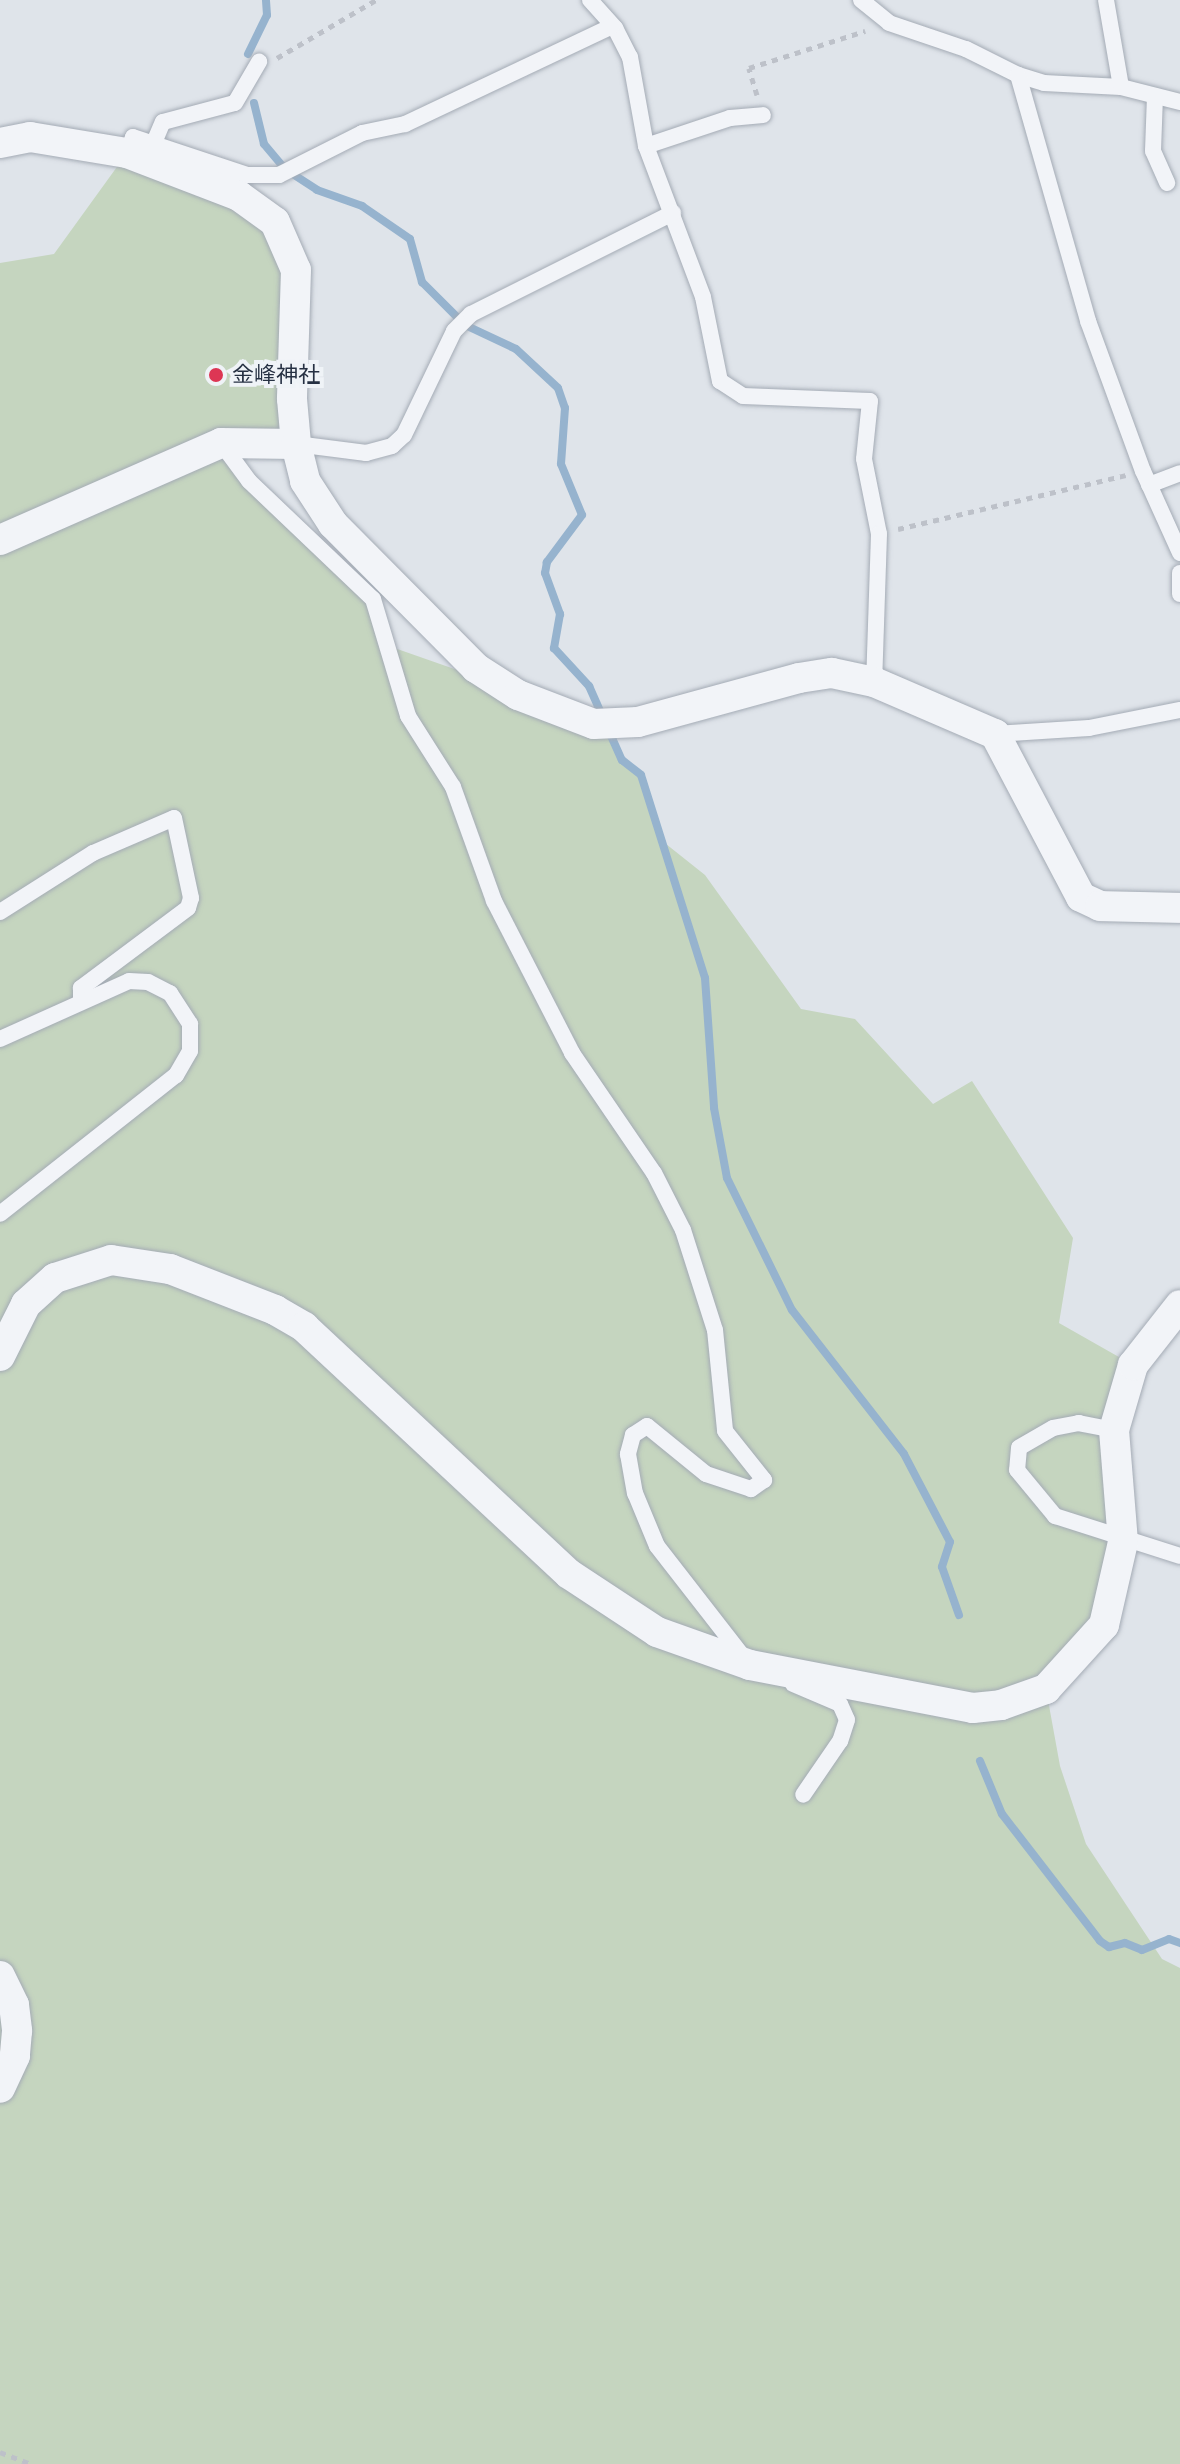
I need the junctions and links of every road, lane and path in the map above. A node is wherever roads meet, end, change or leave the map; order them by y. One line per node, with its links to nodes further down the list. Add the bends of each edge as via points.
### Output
1 (376, 0): 7 (path, via 287,55)
2 (590, 0): 6 (lane)
3 (861, 0): 5 (lane)
4 (1106, 0): 9 (lane)
5 (889, 23): 8 (lane, via 966,49); 12 (path, via 749,68)
6 (612, 26): 14 (lane, via 630,57); 15 (lane, via 405,124 362,133 279,175 247,175)
7 (259, 62): 15 (lane, via 235,103 163,122)
8 (1018, 75): 9 (lane, via 1044,83); 21 (lane, via 1086,316)
9 (1121, 87): 10 (lane)
10 (1155, 96): 11 (lane); 16 (lane, via 1153,151)
11 (1180, 102)
12 (763, 115): 14 (lane, via 730,118)
13 (0, 143): 15 (street, via 30,137)
14 (646, 146): 17 (lane)
15 (140, 149): 19 (street, via 252,201 275,222 289,245 299,297 292,399)
16 (1167, 183)
17 (673, 213): 19 (lane, via 471,314 454,331 404,435 392,446 366,453); 22 (lane, via 703,297 720,381 743,396 870,401 864,459)
18 (221, 443): 19 (street); 23 (street); 40 (lane, via 249,481 373,599 408,716 453,787 494,901 572,1053 654,1173 683,1230 715,1330 725,1431 764,1480 751,1489 706,1474 647,1426 633,1435 628,1454 635,1493 657,1546)
19 (296, 444): 27 (street, via 305,481 333,524 476,668 518,695 606,723 638,722 799,678 832,673)
20 (1180, 473): 21 (lane)
21 (1146, 478): 22 (path); 24 (lane)
22 (879, 534): 27 (lane)
23 (0, 540)
24 (1180, 553)
25 (1180, 573): 26 (lane)
26 (1180, 591)
27 (874, 682): 29 (street)
28 (1180, 710): 29 (lane, via 1089,728)
29 (995, 734): 30 (street, via 1081,897 1100,906)
30 (1180, 908)
31 (0, 912): 32 (lane, via 93,853 174,818 191,898 188,908 81,988)
32 (81, 1000): 33 (lane); 34 (lane, via 129,981 159,986 186,1011 190,1051 165,1087 114,1119)
33 (0, 1039)
34 (0, 1214)
35 (1180, 1305): 37 (street, via 1133,1365)
36 (0, 1356): 40 (street, via 14,1322 40,1288 69,1271 111,1260 150,1263 275,1310 304,1327 569,1574 613,1608 657,1632)
37 (1114, 1430): 38 (street); 38 (lane, via 1079,1423 1053,1428 1019,1448 1017,1470 1055,1516)
38 (1123, 1542): 39 (lane); 40 (street, via 1104,1625 1063,1673 1023,1700 973,1708)
39 (1180, 1556)
40 (750, 1665): 41 (lane, via 840,1704 847,1720 840,1741)
41 (803, 1795)
42 (0, 1976): 43 (street, via 14,2005 17,2031 15,2056)
43 (0, 2088)
44 (0, 2452): 45 (path)
45 (31, 2464)

